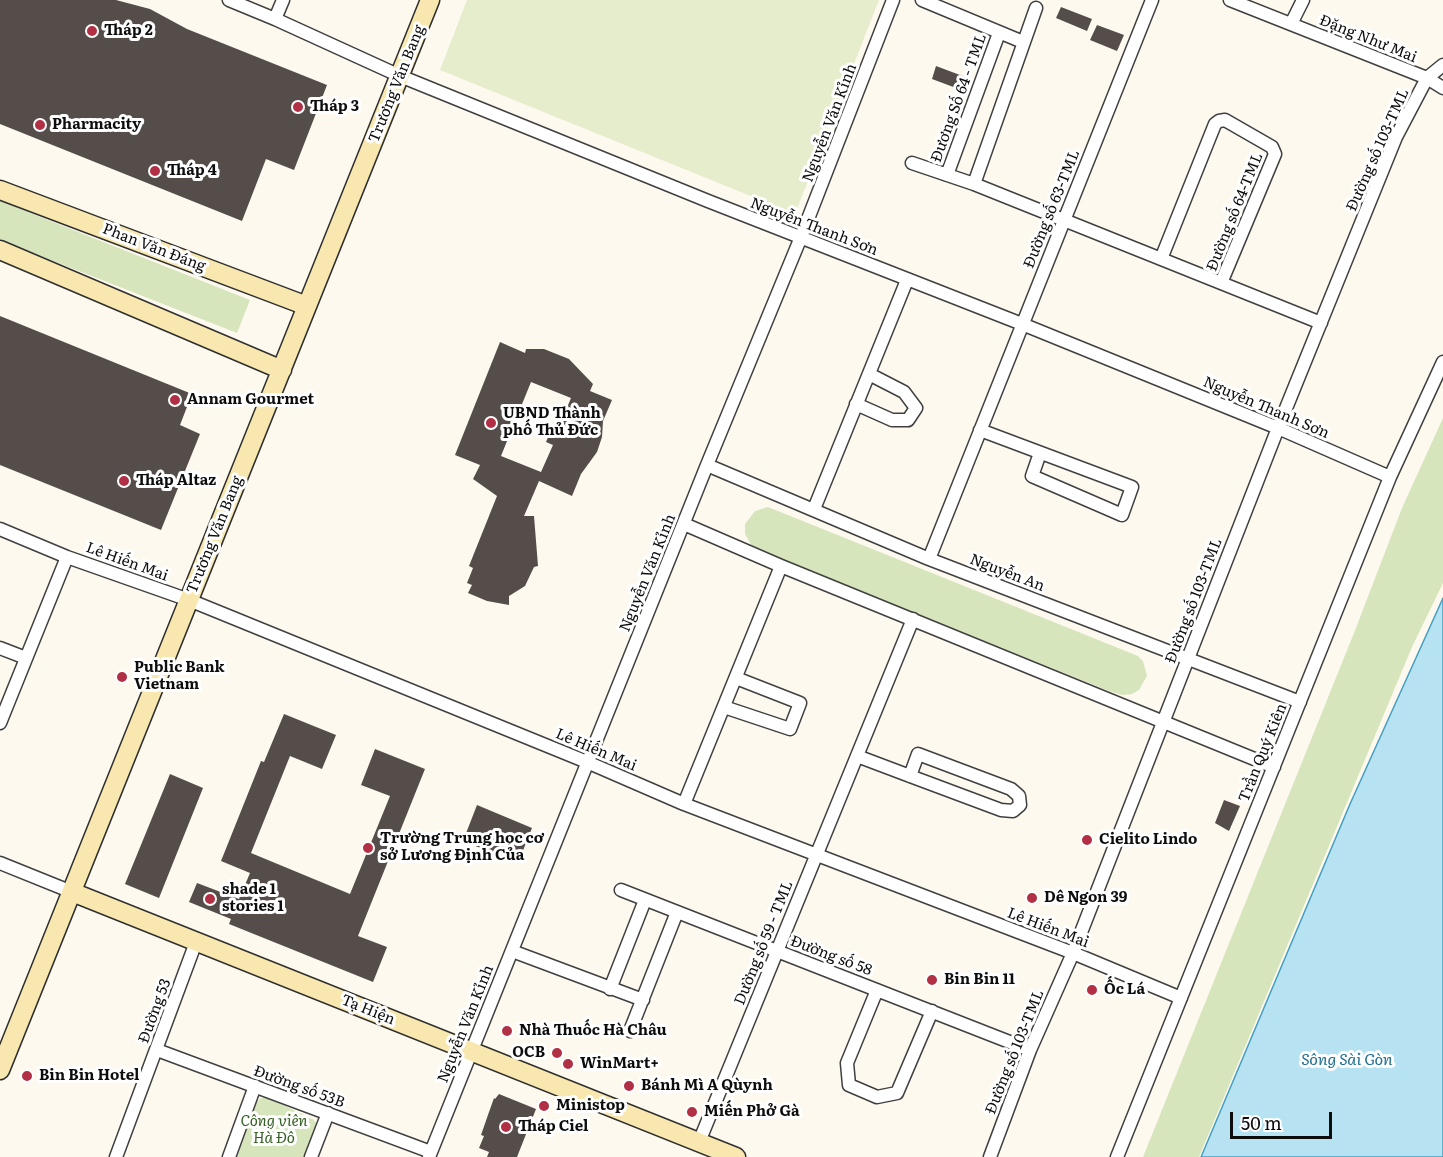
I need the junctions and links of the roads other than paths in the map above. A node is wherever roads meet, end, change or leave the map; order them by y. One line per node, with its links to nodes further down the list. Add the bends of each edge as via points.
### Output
1 (230, 0): 10 (street, Nguyễn Thanh Sơn)
2 (283, 0): 10 (street)
3 (430, 0): 15 (street, Trương Văn Bang)
4 (893, 0): 23 (street, Nguyễn Văn Kỉnh)
5 (922, 0): 12 (street, Đương Số 64 - TML)
6 (1152, 0): 22 (street, Đường số 63-TML)
7 (1230, 0): 11 (street, Đặng Như Mai)
8 (1303, 0): 11 (street)
9 (1036, 8): 13 (street)
10 (275, 19): 15 (street, Nguyễn Thanh Sơn)
11 (1291, 24): 16 (street, Đặng Như Mai)
12 (999, 33): 13 (street, Đương Số 64 - TML); 19 (street, Đương Số 64 - TML)
13 (1023, 42): 20 (street)
14 (1443, 65): 16 (street, Đường số 103-TML)
15 (400, 76): 23 (street, Nguyễn Thanh Sơn); 28 (street, Trương Văn Bang)
16 (1427, 78): 17 (street); 29 (street, Đường số 103-TML, via 1396,137)
17 (1443, 87)
18 (912, 164): 19 (street, Đường số 64-TML)
19 (947, 175): 20 (street, Đường số 64-TML)
20 (974, 184): 22 (street, Đường số 64-TML)
21 (0, 190): 28 (street, Phan Văn Đáng)
22 (1064, 220): 25 (street, Đường số 64-TML); 30 (street, Đường số 63-TML)
23 (801, 237): 26 (street, Nguyễn Thanh Sơn); 38 (street, Nguyễn Văn Kỉnh)
24 (0, 250): 32 (street)
25 (1161, 259): 27 (street, Đường số 64-TML); 27 (street, Đường số 64-TML, via 1214,128 1225,120 1272,147 1275,154)
26 (907, 280): 30 (street, Nguyễn Thanh Sơn); 33 (street)
27 (1221, 283): 29 (street, Đường số 64-TML)
28 (307, 306): 32 (street, Trương Văn Bang)
29 (1321, 323): 35 (street, Đường số 103-TML)
30 (1022, 324): 35 (street, Nguyễn Thanh Sơn); 36 (street, Đường số 63-TML)
31 (1443, 362): 39 (street, Trần Quý Kiên)
32 (282, 370): 46 (street, Trương Văn Bang)
33 (869, 374): 34 (street); 34 (street, via 904,392 916,408 908,420 892,420)
34 (856, 404): 40 (street)
35 (1278, 428): 39 (street, Nguyễn Thanh Sơn); 50 (street, Đường số 103-TML)
36 (980, 430): 37 (street); 44 (street, Đường số 63-TML)
37 (1040, 453): 37 (street, via 1132,487 1122,515 1032,476)
38 (707, 465): 40 (street, Nguyễn An); 41 (street, Nguyễn Văn Kỉnh)
39 (1390, 477): 52 (street, Trần Quý Kiên)
40 (814, 509): 44 (street, Nguyễn An)
41 (684, 524): 45 (street); 57 (street, Nguyễn Văn Kỉnh)
42 (0, 529): 43 (street, Lê Hiến Mai)
43 (67, 557): 46 (street, Lê Hiến Mai); 49 (street)
44 (929, 559): 50 (street, Nguyễn An)
45 (782, 566): 47 (street); 51 (street)
46 (189, 600): 57 (street, Lê Hiến Mai); 64 (street, Trương Văn Bang)
47 (913, 620): 54 (street); 56 (street, Dường số 59 - TML)
48 (0, 648): 49 (street)
49 (27, 658): 55 (street)
50 (1188, 659): 52 (street, Nguyễn An); 54 (street, Đường số 103-TML)
51 (736, 678): 53 (street); 53 (street, via 801,703 790,729)
52 (1300, 702): 58 (street, Trần Quý Kiên)
53 (724, 707): 60 (street)
54 (1162, 722): 58 (street); 70 (street, Đường số 103-TML)
55 (0, 723)
56 (857, 756): 59 (street); 61 (street, Dường số 59 - TML)
57 (587, 762): 60 (street, Lê Hiến Mai); 68 (street, Nguyễn Văn Kỉnh)
58 (1274, 766): 73 (street, Trần Quý Kiên)
59 (910, 776): 59 (street, via 1001,810 1013,811 1020,805 1019,796 1011,789 918,753)
60 (684, 804): 61 (street, Lê Hiến Mai)
61 (816, 855): 69 (street, Dường số 59 - TML); 70 (street, Lê Hiến Mai)
62 (0, 863): 64 (street, Tạ Hiện)
63 (621, 890): 65 (street, Đường số 58)
64 (72, 892): 67 (street, Tạ Hiện); 80 (street, Trương Văn Bang)
65 (645, 900): 66 (street, Đường số 58); 71 (street)
66 (677, 912): 69 (street, Đường số 58); 74 (street)
67 (196, 942): 77 (street, Đường 53); 79 (street, Tạ Hiện)
68 (513, 951): 71 (street); 79 (street, Nguyễn Văn Kỉnh)
69 (777, 951): 72 (street, Đường số 58); 83 (street, Dường số 59 - TML)
70 (1073, 953): 73 (street, Lê Hiến Mai); 78 (street, Đường số 103-TML)
71 (610, 989): 74 (street)
72 (877, 990): 75 (street, Đường số 58); 75 (street, via 847,1064 849,1086 877,1097 897,1093)
73 (1181, 998): 90 (street, Trần Quý Kiên)
74 (643, 1000): 76 (street)
75 (932, 1011): 78 (street, Đường số 58)
76 (630, 1031)
77 (157, 1050): 81 (street, Đường số 53B); 85 (street, Đường 53)
78 (1030, 1050): 89 (street, Đường số 103-TML)
79 (470, 1051): 83 (street, Tạ Hiện); 84 (street, Nguyễn Văn Kỉnh)
80 (0, 1070)
81 (255, 1086): 82 (street, Đường số 53B); 86 (street)
82 (328, 1113): 84 (street, Đường số 53B); 87 (street)
83 (699, 1142): 88 (street, Tạ Hiện)
84 (430, 1154)
85 (116, 1157)
86 (229, 1157)
87 (312, 1157)
88 (736, 1157)
89 (990, 1157)
90 (1117, 1157)

